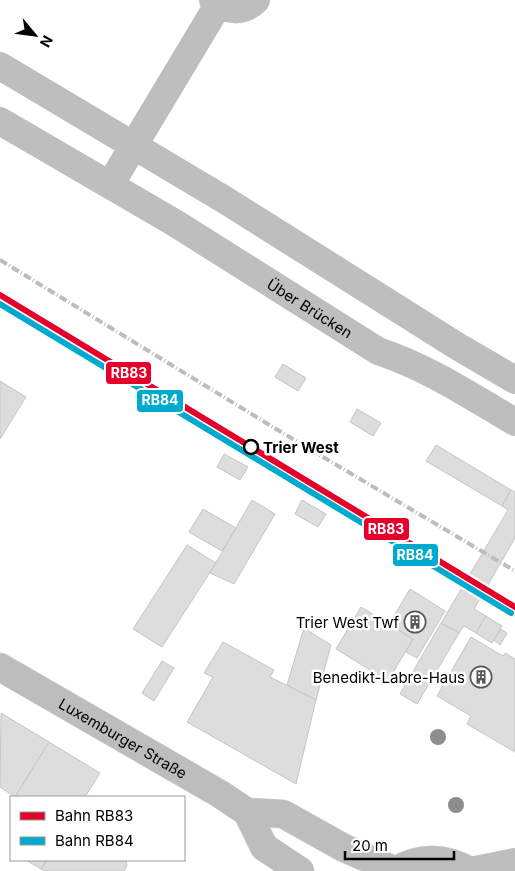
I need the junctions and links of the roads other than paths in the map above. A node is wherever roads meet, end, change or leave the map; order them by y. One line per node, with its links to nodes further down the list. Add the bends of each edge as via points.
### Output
1 (268, 2): 2 (street, via 235,10 225,9)
2 (216, 3): 5 (street)
3 (0, 66): 5 (street)
4 (0, 121): 6 (street, Über Brücken)
5 (134, 146): 6 (street); 7 (street)
6 (110, 185): 8 (street, Über Brücken, via 378,351 441,378)
7 (515, 380)
8 (515, 422)
9 (0, 667): 10 (main road, Luxemburger Straße)
10 (247, 812): 12 (main road, via 264,847); 13 (main road, Luxemburger Straße, via 283,814 344,848)
11 (515, 862): 14 (street)
12 (300, 871)
13 (396, 871): 14 (main road, via 407,864 432,860)
14 (470, 871)

